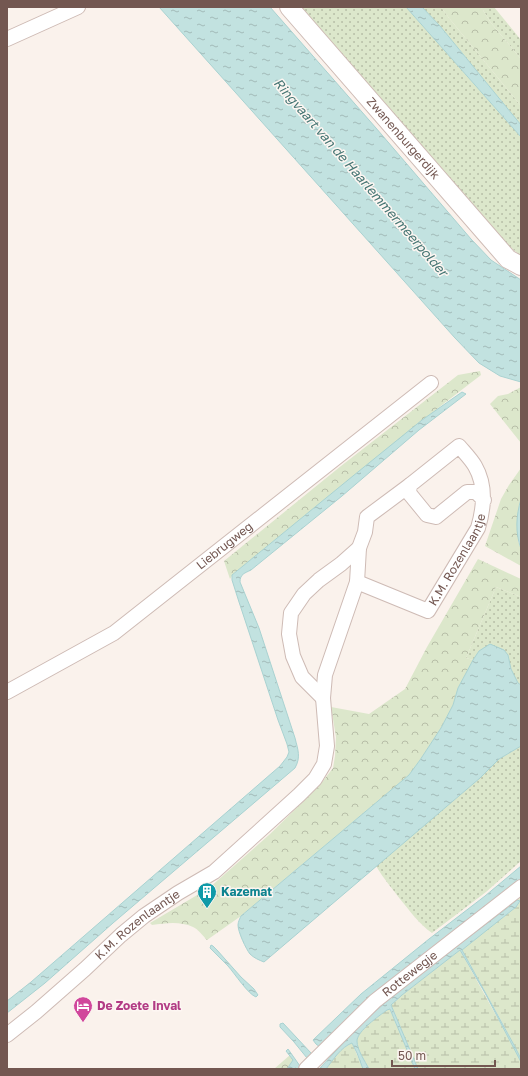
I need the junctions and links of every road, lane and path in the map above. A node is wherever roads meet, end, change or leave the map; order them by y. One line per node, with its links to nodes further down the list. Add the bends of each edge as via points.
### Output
1 (78, 7): 3 (street)
2 (289, 7): 4 (street, Zwanenburgerdijk, via 508,259)
3 (7, 40)
4 (521, 266)
5 (431, 383): 10 (street, Liebrugweg, via 114,633)
6 (410, 486): 7 (street, K.M. Rozenlaantje, via 409,493 427,515 436,517 468,492 476,492); 7 (street, K.M. Rozenlaantje, via 459,446 475,465 481,478); 8 (street, K.M. Rozenlaantje, via 367,517)
7 (484, 500): 9 (street, K.M. Rozenlaantje, via 478,528 428,611)
8 (359, 548): 9 (street, K.M. Rozenlaantje); 11 (street, K.M. Rozenlaantje, via 304,594 291,613 289,634 293,656 302,677)
9 (357, 582): 11 (street, K.M. Rozenlaantje, via 325,675)
10 (7, 692)
11 (323, 698): 13 (street, K.M. Rozenlaantje, via 327,746 324,764 315,780 214,872 144,916)
12 (521, 887): 14 (street, Rottewegje, via 375,1001)
13 (7, 1035)
14 (306, 1069)

